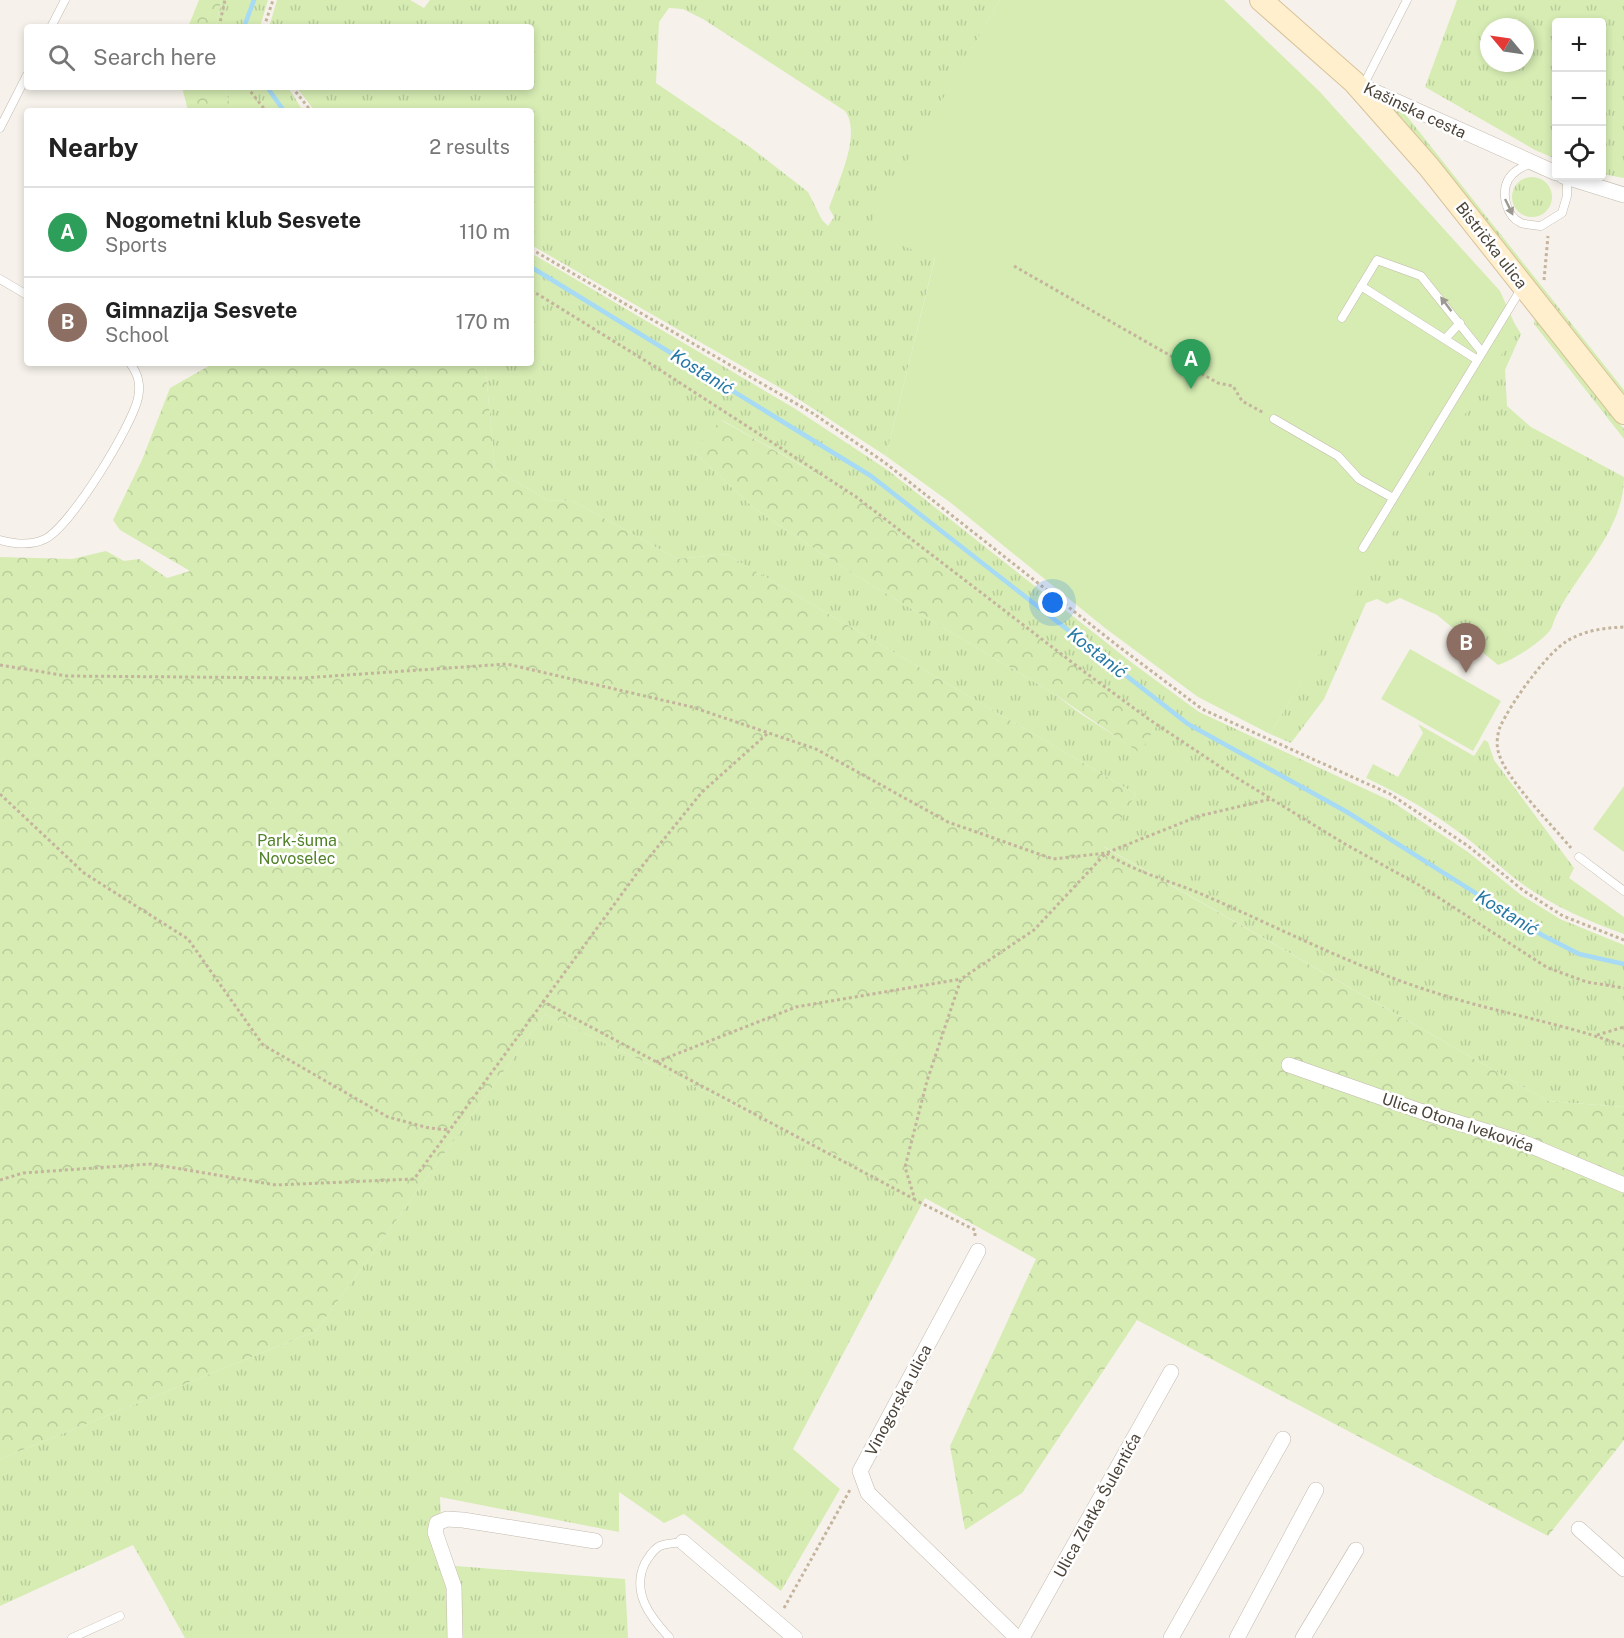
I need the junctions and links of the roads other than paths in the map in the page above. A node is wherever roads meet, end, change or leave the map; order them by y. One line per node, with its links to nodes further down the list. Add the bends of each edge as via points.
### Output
1 (65, 0): 4 (lane)
2 (1261, 0): 6 (main road, Kašinska cesta)
3 (1407, 0): 6 (lane)
4 (53, 24)
5 (24, 81): 7 (lane)
6 (1358, 84): 8 (street, Kašinska cesta); 14 (main road, Bistrička ulica)
7 (0, 128)
8 (1531, 164): 9 (street, Kašinska cesta); 10 (lane, one-way to 10, via 1516,170 1504,197 1510,214 1520,223 1541,226 1562,213 1567,196)
9 (1552, 171)
10 (1563, 180)
11 (1578, 180): 12 (street, Kašinska cesta)
12 (1624, 195)
13 (0, 279): 16 (lane)
14 (1533, 285): 20 (lane); 23 (main road, Bistrička ulica)
15 (1361, 286): 17 (lane); 18 (lane, one-way to 15, via 1421,276 1377,260); 19 (lane)
16 (24, 293)
17 (1342, 318)
18 (1460, 323): 19 (lane); 20 (lane)
19 (1445, 339): 21 (lane)
20 (1481, 351): 21 (lane)
21 (1476, 359): 25 (lane)
22 (132, 366): 26 (lane, via 137,373 138,399 74,514 45,539 20,544)
23 (1624, 413)
24 (1274, 419): 25 (lane, via 1338,456 1359,479)
25 (1393, 498): 27 (lane)
26 (0, 540)
27 (1363, 548)
28 (1579, 857): 29 (lane)
29 (1624, 891)
30 (1289, 1065): 31 (street, Ulica Otona Ivekovića, via 1527,1144)
31 (1624, 1185)
32 (978, 1251): 46 (street, Vinogorska ulica, via 860,1471 868,1493)
33 (1171, 1372): 47 (street, Ulica Zlatka Šulentića)
34 (1283, 1439): 48 (street)
35 (1316, 1490): 49 (street)
36 (1579, 1529): 40 (street)
37 (595, 1541): 44 (street, via 462,1520 437,1523 435,1532 454,1587)
38 (683, 1542): 42 (lane, via 659,1546 642,1570 640,1592 649,1615); 45 (street)
39 (1356, 1550): 50 (street)
40 (1624, 1569)
41 (120, 1616): 43 (lane)
42 (669, 1637)
43 (72, 1638)
44 (455, 1638)
45 (795, 1638)
46 (1017, 1638)
47 (1022, 1638)
48 (1172, 1638)
49 (1237, 1638)
50 (1304, 1638)

